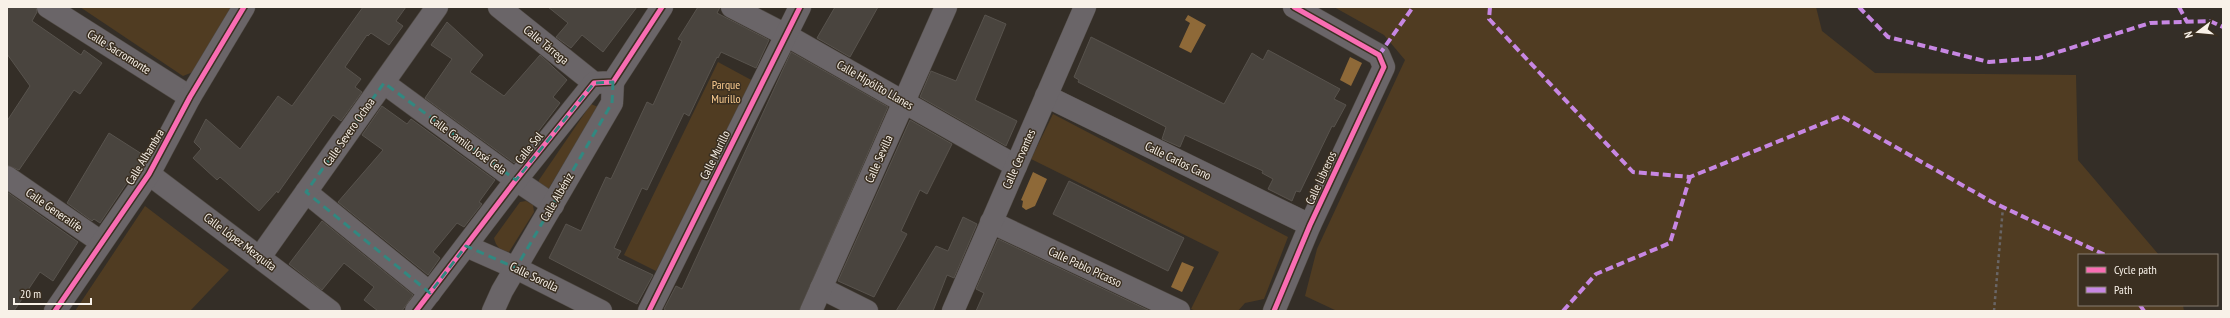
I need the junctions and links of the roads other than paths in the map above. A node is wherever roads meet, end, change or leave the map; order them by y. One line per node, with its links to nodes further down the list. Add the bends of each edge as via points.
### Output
1 (48, 7): 15 (street, Calle Sacromonte)
2 (244, 7): 15 (street, Calle Alhambra)
3 (437, 7): 13 (street, Calle Severo Ochoa)
4 (499, 7): 12 (street, Calle Tárrega)
5 (662, 7): 12 (street, Calle Sol)
6 (732, 7): 11 (street, Calle Hipólito Llanes)
7 (800, 7): 11 (street, Calle Murillo)
8 (946, 7): 16 (street, Calle Sevilla)
9 (1085, 7): 14 (street, Calle Cervantes)
10 (1294, 7): 24 (street, Calle Libreros, via 1379,55 1384,67)
11 (786, 35): 16 (street, Calle Hipólito Llanes); 36 (street, Calle Murillo)
12 (603, 82): 20 (street, Calle Sol); 22 (street, Calle Albéniz, via 612,103)
13 (384, 83): 20 (street, Calle Camilo José Cela); 21 (street, Calle Severo Ochoa)
14 (1046, 96): 17 (street, Calle Cervantes); 24 (street, Calle Carlos Cano)
15 (190, 97): 18 (street, Calle Alhambra)
16 (904, 102): 17 (street, Calle Hipólito Llanes); 29 (street, Calle Sevilla)
17 (1016, 166): 23 (street, Calle Cervantes)
18 (149, 174): 25 (street, Calle Alhambra); 27 (street, Calle López Mezquita)
19 (7, 177): 25 (street, Calle Generalife)
20 (516, 180): 22 (street, Calle Camilo José Cela); 26 (street, Calle Sol)
21 (306, 192): 27 (street, Calle Severo Ochoa); 30 (street)
22 (553, 205): 28 (street, Calle Albéniz)
23 (991, 222): 39 (street, Calle Cervantes); 40 (street, Calle Pablo Picasso)
24 (1310, 226): 41 (street, Calle Libreros)
25 (101, 242): 31 (street, Calle Alhambra)
26 (466, 246): 28 (street, Calle Sorolla); 30 (street, Calle Sol)
27 (260, 257): 32 (street, Calle López Mezquita)
28 (516, 268): 34 (street, Calle Albéniz); 35 (street, Calle Sorolla)
29 (821, 288): 37 (street, Calle Sevilla); 38 (street)
30 (430, 293): 33 (street, Calle Sol)
31 (55, 311)
32 (330, 311)
33 (416, 311)
34 (493, 311)
35 (601, 311)
36 (649, 311)
37 (811, 311)
38 (867, 311)
39 (953, 311)
40 (1179, 311)
41 (1274, 311)

